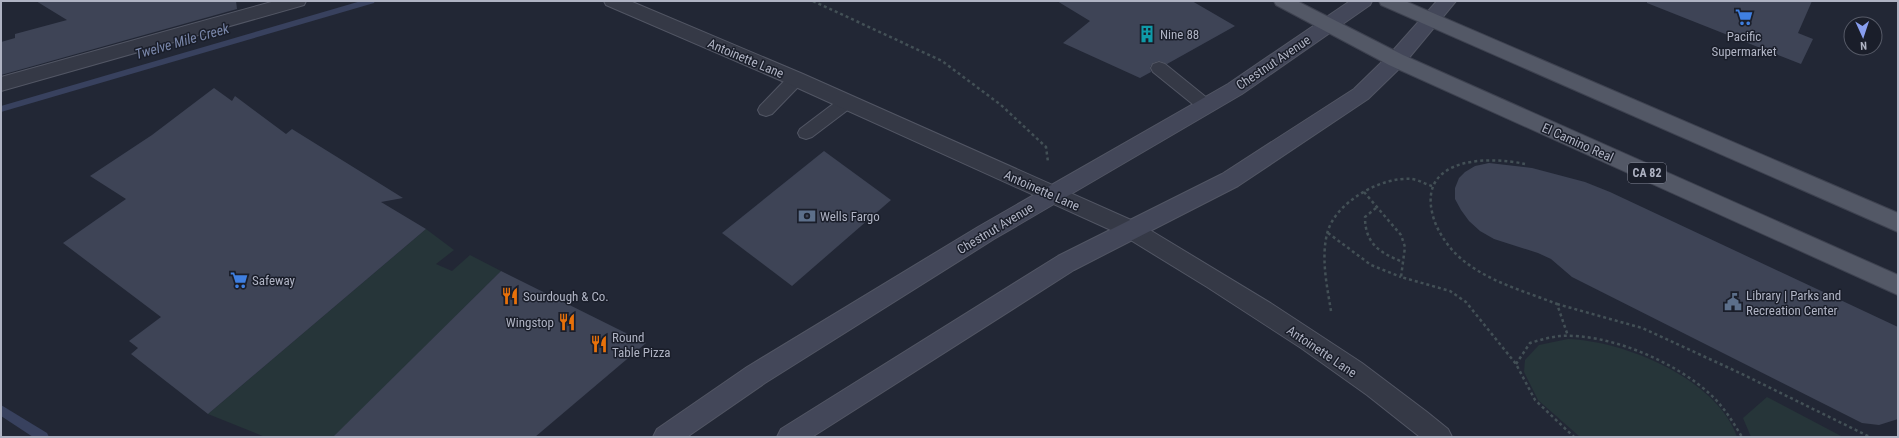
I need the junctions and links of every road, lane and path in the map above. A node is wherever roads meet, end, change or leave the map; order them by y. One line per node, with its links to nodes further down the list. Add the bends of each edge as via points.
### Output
1 (296, 1): 13 (street)
2 (612, 1): 12 (street, Antoinette Lane)
3 (813, 1): 21 (path, via 942,61 1001,105 1046,147)
4 (1283, 1): 9 (main road, El Camino Real / CA 82)
5 (1363, 1): 9 (main road, Chestnut Avenue)
6 (1388, 1): 8 (main road)
7 (1448, 1): 8 (main road)
8 (1431, 21): 10 (main road); 23 (main road)
9 (1327, 25): 10 (main road, El Camino Real / CA 82); 15 (main road, Chestnut Avenue)
10 (1396, 60): 24 (main road, via 1361,94 1230,180); 28 (main road, El Camino Real / CA 82)
11 (1159, 68): 15 (lane)
12 (796, 79): 14 (street, Antoinette Lane); 16 (lane)
13 (1, 84)
14 (847, 102): 17 (lane); 21 (street, Antoinette Lane)
15 (1206, 106): 21 (main road, Chestnut Avenue)
16 (766, 110)
17 (806, 133)
18 (1524, 164): 19 (path, via 1499,158 1456,165 1437,177)
19 (1432, 186): 20 (path, via 1411,179 1386,183); 29 (path, via 1429,191 1430,209 1437,229 1455,253 1483,274)
20 (1364, 192): 22 (path); 25 (path, via 1340,211 1330,224)
21 (1052, 194): 24 (street, Antoinette Lane); 33 (main road, Chestnut Avenue, via 756,375)
22 (1377, 208): 26 (path, via 1401,235 1405,247); 26 (path, via 1365,218 1367,238 1376,249)
23 (1898, 223)
24 (1132, 230): 34 (main road, via 1066,263); 35 (street, Antoinette Lane, via 1176,255 1315,344)
25 (1328, 233): 27 (path, via 1370,265); 30 (path, via 1325,269)
26 (1403, 262): 27 (path)
27 (1402, 277): 32 (path, via 1430,284 1466,302)
28 (1898, 286)
29 (1557, 304): 31 (path); 38 (path, via 1642,328)
30 (1331, 312)
31 (1568, 336): 32 (path, via 1530,343); 37 (path, via 1595,338 1634,350 1690,378 1711,395 1731,417)
32 (1516, 364): 36 (path, via 1535,400)
33 (666, 437)
34 (790, 437)
35 (1439, 437)
36 (1574, 437)
37 (1742, 437)
38 (1870, 437)

